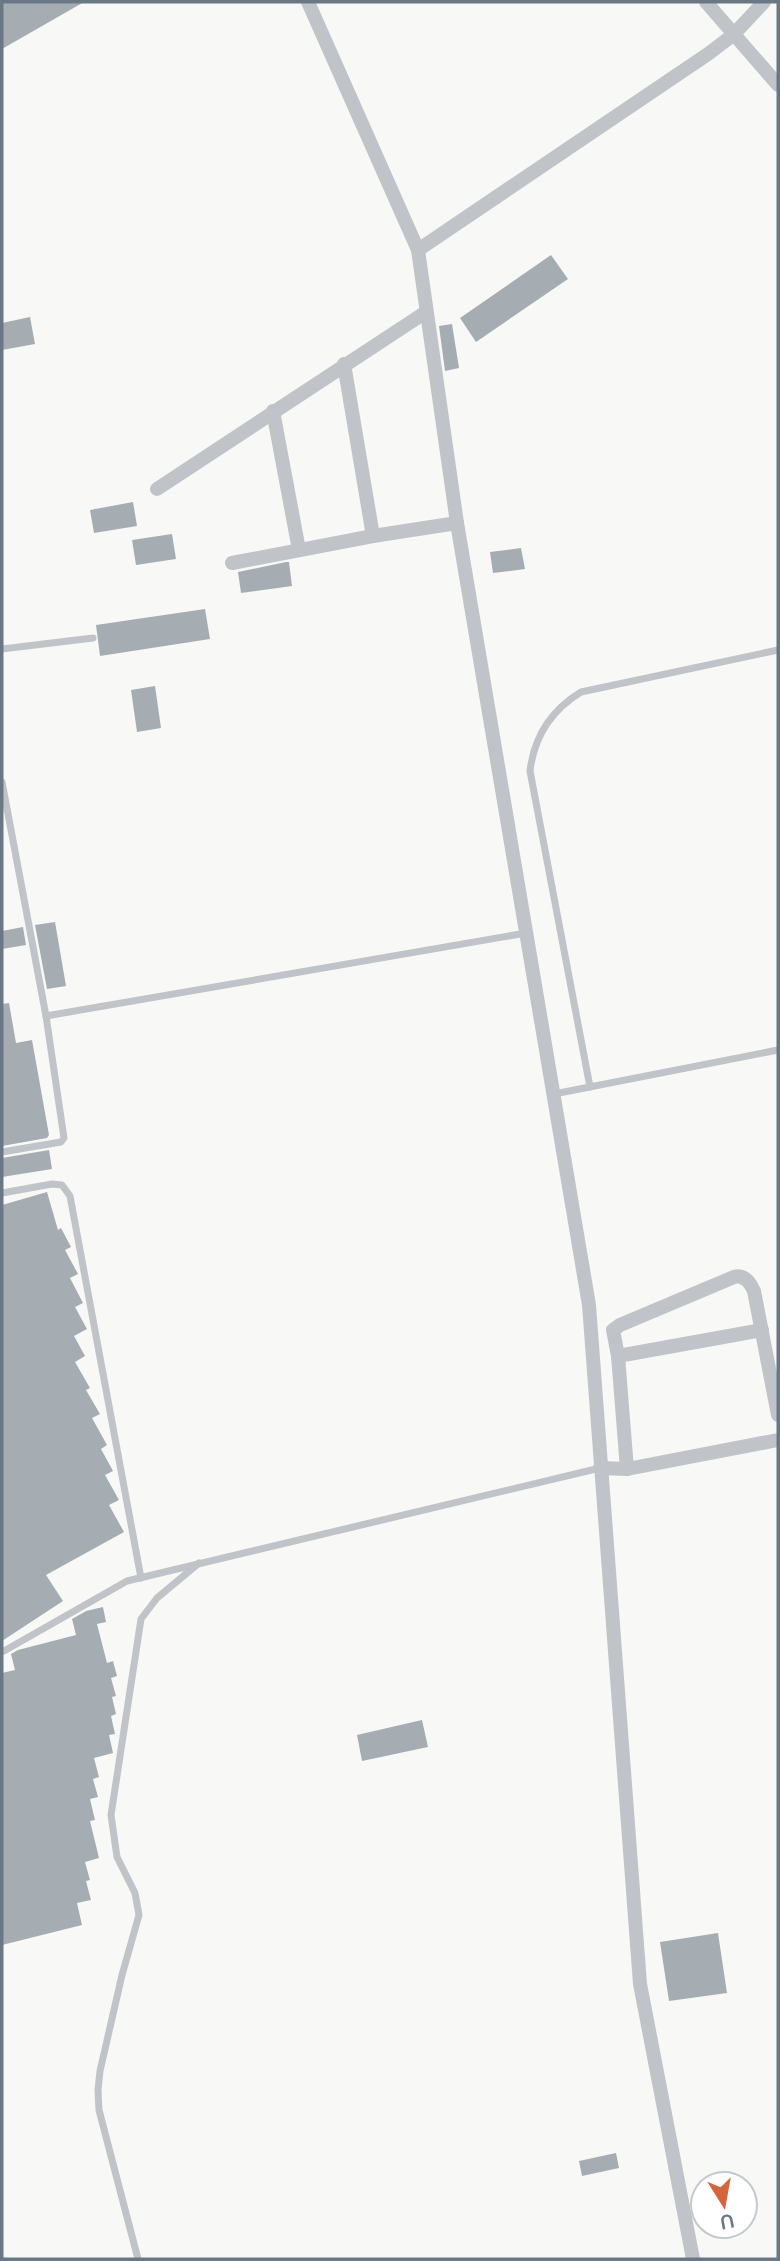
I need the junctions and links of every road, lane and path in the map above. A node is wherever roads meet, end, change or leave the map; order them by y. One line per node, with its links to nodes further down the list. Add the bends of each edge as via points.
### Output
1 (308, 2): 6 (street)
2 (706, 2): 4 (street)
3 (764, 2): 4 (street)
4 (733, 35): 5 (street); 6 (street)
5 (778, 85)
6 (418, 250): 7 (street)
7 (426, 312): 8 (street); 11 (street)
8 (344, 364): 9 (street); 12 (street)
9 (273, 411): 10 (street); 13 (street)
10 (157, 489)
11 (457, 523): 12 (street); 19 (street)
12 (373, 536): 13 (street)
13 (299, 550): 14 (street)
14 (232, 563)
15 (93, 638): 16 (lane)
16 (2, 649)
17 (778, 650): 22 (lane, via 581,692 547,721 533,750 530,771)
18 (2, 782): 20 (lane)
19 (526, 933): 20 (lane); 23 (street)
20 (46, 1016): 24 (lane, via 64,1138)
21 (778, 1051): 22 (lane)
22 (590, 1087): 23 (lane)
23 (554, 1094): 30 (street, via 589,1305)
24 (2, 1152)
25 (2, 1193): 33 (lane, via 52,1184 62,1185 71,1196)
26 (762, 1330): 27 (street); 27 (street, via 751,1284 738,1276 617,1326 613,1334); 28 (street)
27 (618, 1356): 31 (street)
28 (778, 1415)
29 (778, 1440): 31 (street)
30 (600, 1468): 31 (street); 32 (lane); 36 (street, via 640,1984)
31 (627, 1469)
32 (199, 1563): 33 (lane); 35 (lane, via 141,1619 111,1815 117,1857 135,1893 139,1914 100,2071 99,2110)
33 (141, 1578): 34 (lane, via 114,1588)
34 (4, 1651)
35 (138, 2259)
36 (693, 2259)

